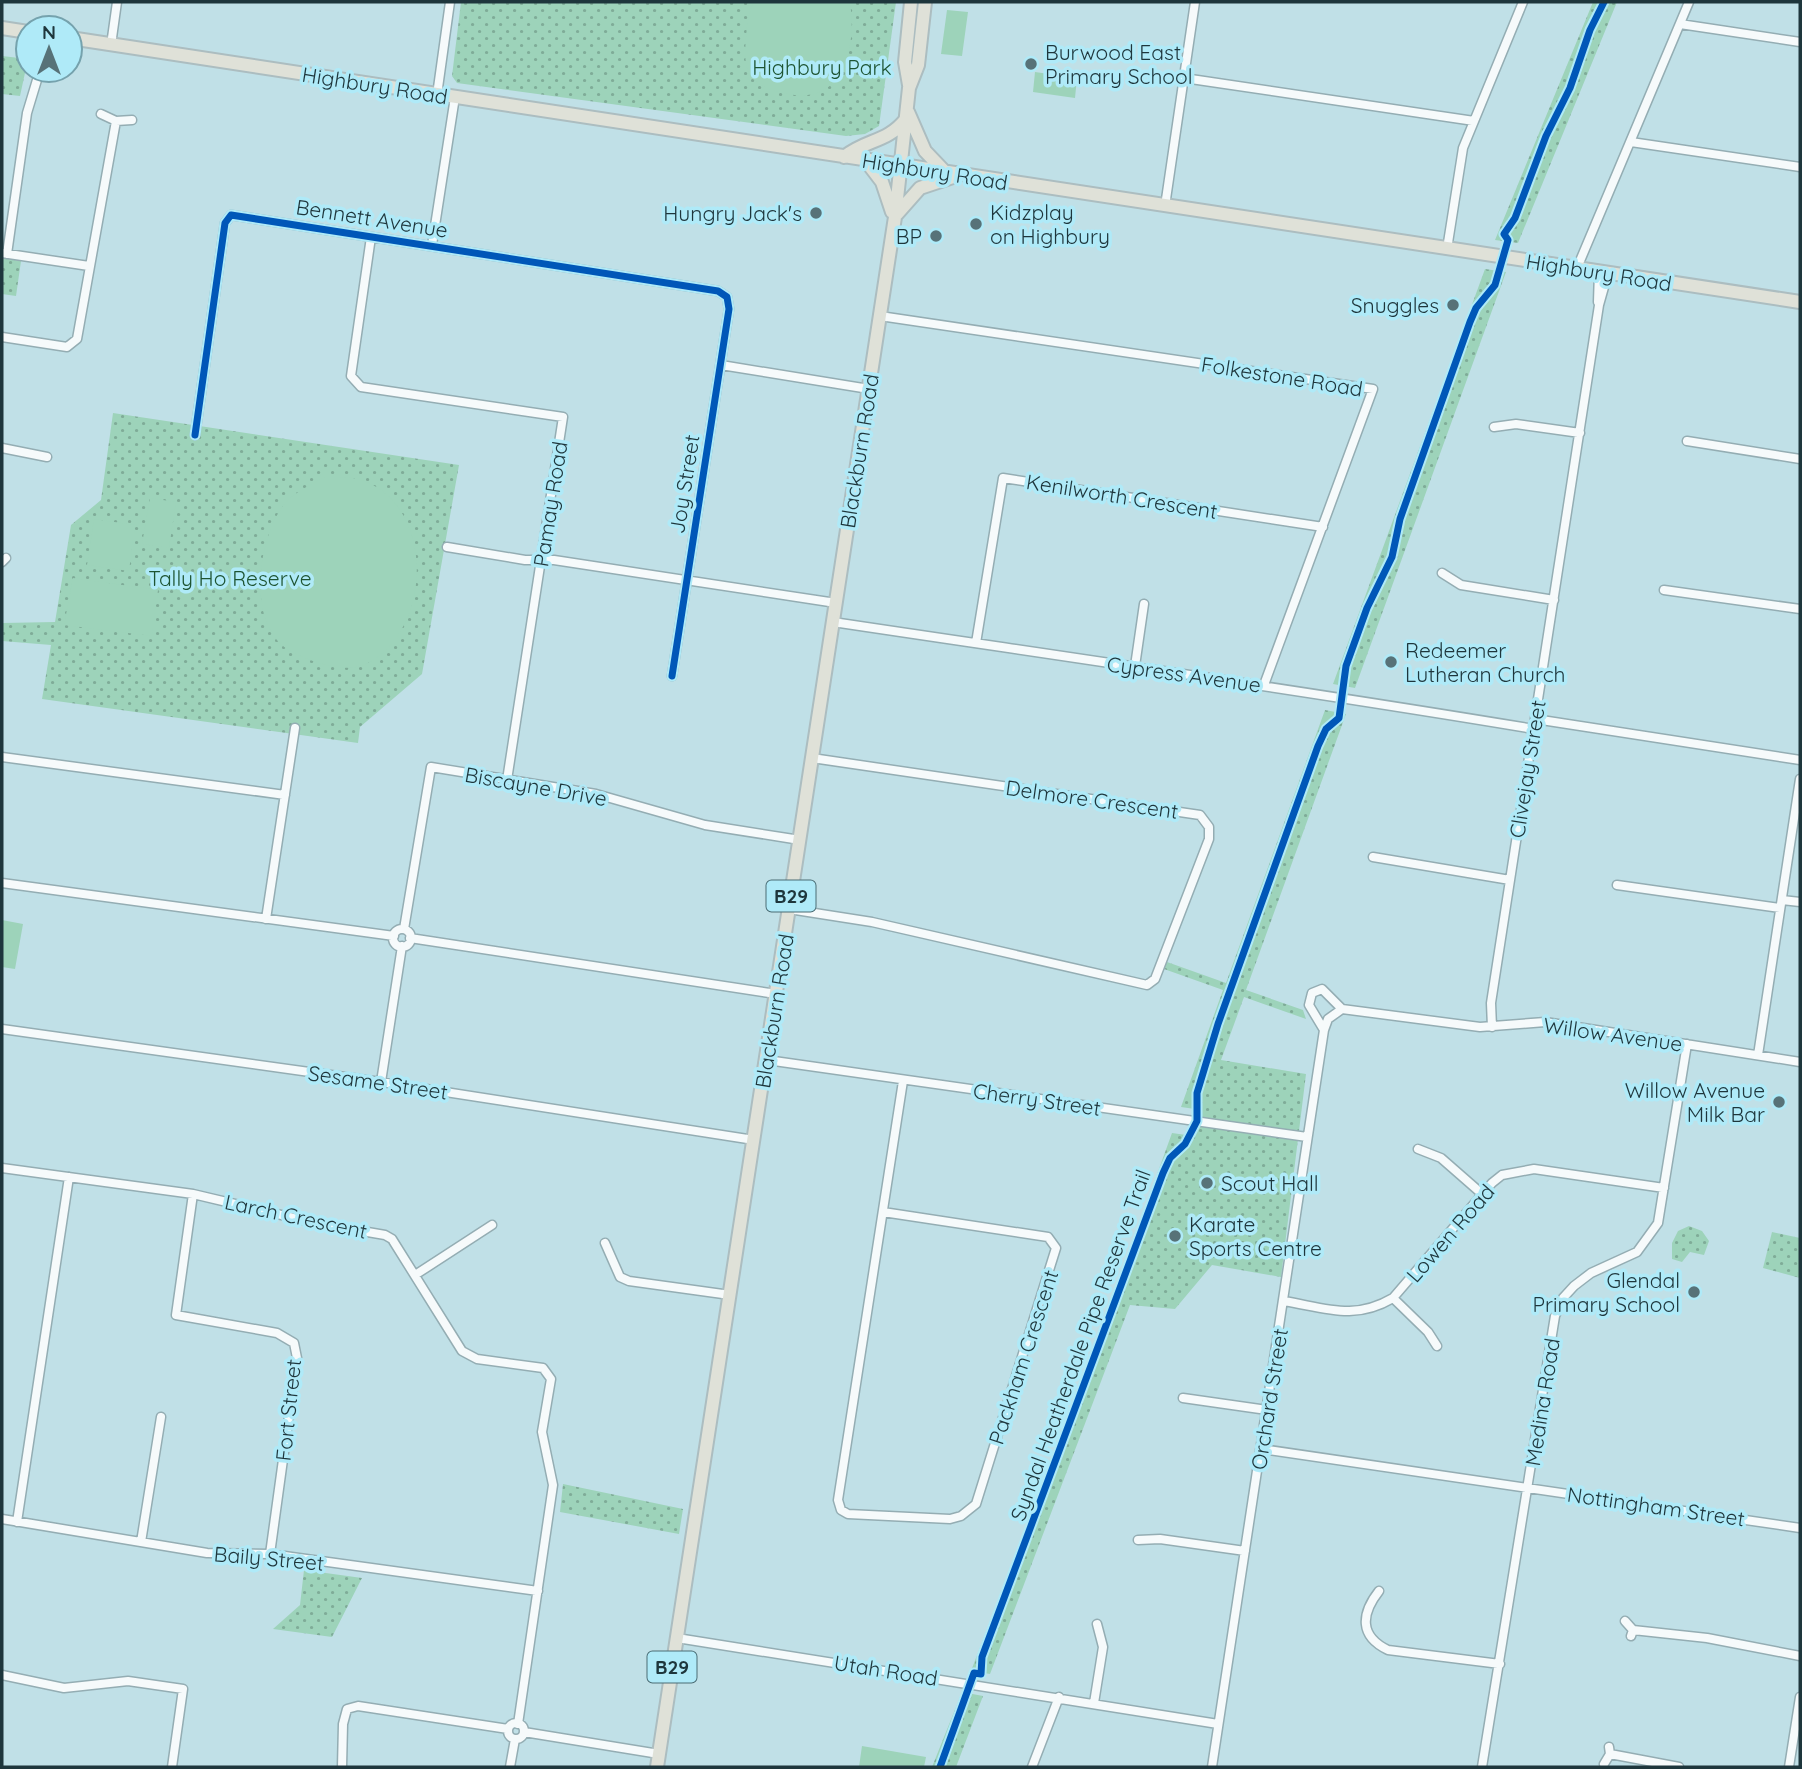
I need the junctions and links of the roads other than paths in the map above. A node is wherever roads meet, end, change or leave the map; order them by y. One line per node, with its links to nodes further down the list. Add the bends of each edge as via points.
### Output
1 (117, 2): 11 (street)
2 (450, 2): 15 (street)
3 (911, 2): 14 (main road, Blackburn Road / B29, via 905,62)
4 (925, 2): 14 (main road, Blackburn Road / B29, via 918,65)
5 (1195, 2): 12 (street)
6 (1523, 2): 21 (street)
7 (1689, 2): 8 (street)
8 (1680, 24): 10 (street); 22 (street)
9 (84, 40): 11 (main road, Highbury Road)
10 (1800, 42)
11 (111, 45): 15 (main road, Highbury Road)
12 (1184, 78): 21 (street); 29 (street)
13 (36, 84): 34 (street)
14 (909, 88): 18 (main road, Blackburn Road / B29)
15 (437, 94): 16 (main road, Highbury Road)
16 (455, 97): 23 (main road, Highbury Road); 32 (street)
17 (101, 114): 20 (street)
18 (907, 114): 23 (main road, via 895,134 856,147); 25 (main road, Blackburn Road / B29); 27 (main road, via 925,150)
19 (132, 120): 20 (street)
20 (116, 121): 35 (street)
21 (1474, 121): 33 (street, via 1459,164)
22 (1630, 142): 26 (street); 36 (street)
23 (844, 157): 24 (main road, Highbury Road)
24 (866, 161): 25 (main road, Highbury Road); 30 (main road, via 888,192)
25 (902, 166): 27 (main road, Highbury Road); 30 (main road, Blackburn Road / B29)
26 (1800, 167)
27 (945, 172): 28 (main road, Highbury Road)
28 (960, 176): 29 (main road, Highbury Road); 30 (main road, via 920,188)
29 (1165, 206): 33 (main road, Highbury Road)
30 (894, 222): 40 (main road, Blackburn Road / B29)
31 (371, 237): 32 (street, Bennett Avenue); 46 (street, Bennett Avenue, via 231,215 225,223); 53 (street, Pamay Road, via 351,376 361,387 563,417)
32 (432, 245): 38 (street, Bennett Avenue, via 718,291)
33 (1447, 248): 36 (main road, Highbury Road)
34 (4, 253): 35 (street)
35 (89, 265): 41 (street, via 74,344 67,347)
36 (1577, 268): 37 (main road, Highbury Road)
37 (1603, 272): 39 (main road, Highbury Road); 45 (street, Clivejay Street)
38 (727, 297): 42 (street, Joy Street)
39 (1800, 302)
40 (880, 316): 43 (main road, Blackburn Road / B29); 51 (street, Folkestone Road, via 1373,389)
41 (2, 337)
42 (721, 365): 43 (street); 55 (street, Joy Street)
43 (869, 389): 58 (main road, Blackburn Road / B29)
44 (1494, 427): 45 (street, via 1516,424)
45 (1580, 433): 57 (street, Clivejay Street)
46 (195, 435)
47 (1688, 442): 50 (street)
48 (2, 449): 49 (street)
49 (47, 457)
50 (1800, 458)
51 (1323, 527): 62 (street, Kenilworth Crescent, via 1003,478); 65 (street, Folkestone Road)
52 (447, 547): 53 (street)
53 (541, 560): 55 (street); 72 (street, Pamay Road)
54 (1442, 573): 57 (street, via 1461,586)
55 (687, 580): 58 (street); 64 (street, Joy Street)
56 (1664, 590): 60 (street)
57 (1554, 600): 66 (street, Clivejay Street)
58 (835, 603): 61 (main road, Blackburn Road / B29)
59 (1144, 604): 63 (street)
60 (1800, 609)
61 (833, 622): 62 (street, Cypress Avenue); 69 (main road, Blackburn Road / B29)
62 (976, 643): 63 (street, Cypress Avenue)
63 (1135, 666): 65 (street, Cypress Avenue)
64 (672, 676)
65 (1264, 685): 66 (street, Cypress Avenue, via 1342,701)
66 (1534, 724): 70 (street, Cypress Avenue); 76 (street, Clivejay Street)
67 (295, 728): 73 (street)
68 (2, 757): 73 (street)
69 (812, 758): 74 (main road, Blackburn Road / B29); 81 (street, Delmore Crescent, via 1200,815 1209,827 1209,839 1155,979 1147,985 872,922)
70 (1800, 760)
71 (1800, 779): 80 (street)
72 (507, 780): 74 (street, Biscayne Drive, via 596,794 705,825); 83 (street, Biscayne Drive, via 431,767)
73 (285, 795): 82 (street)
74 (800, 840): 81 (main road, Blackburn Road / B29)
75 (1373, 857): 76 (street)
76 (1510, 880): 89 (street, Clivejay Street, via 1491,1003)
77 (2, 883): 82 (street)
78 (1617, 885): 80 (street)
79 (1800, 902): 80 (street)
80 (1781, 904): 93 (street)
81 (789, 909): 87 (main road, Blackburn Road / B29)
82 (266, 919): 84 (street)
83 (404, 929): 84 (street); 85 (street)
84 (394, 936): 86 (street, via 394,942)
85 (411, 938): 86 (street); 87 (street)
86 (402, 946): 97 (street)
87 (776, 994): 94 (main road, Blackburn Road / B29)
88 (1342, 1009): 89 (street, Willow Avenue); 91 (street, via 1328,1019); 91 (street, via 1322,989 1311,993 1309,1005)
89 (1492, 1027): 92 (street, Willow Avenue, via 1545,1022)
90 (2, 1029): 97 (street, Sesame Street)
91 (1324, 1030): 98 (street, Orchard Street)
92 (1687, 1044): 93 (street, Willow Avenue); 103 (street, Medina Road)
93 (1758, 1055): 95 (street, Willow Avenue)
94 (767, 1060): 96 (street, Cherry Street); 99 (main road, Blackburn Road / B29)
95 (1800, 1062)
96 (903, 1081): 98 (street, Cherry Street); 106 (street)
97 (381, 1082): 99 (street, Sesame Street)
98 (1307, 1138): 112 (street, Orchard Street)
99 (754, 1140): 110 (main road, Blackburn Road / B29)
100 (1418, 1149): 104 (street, via 1441,1158)
101 (2, 1168): 102 (street, Larch Crescent)
102 (69, 1177): 105 (street, Larch Crescent); 120 (street)
103 (1664, 1188): 104 (street, Lowen Road, via 1534,1169 1502,1175); 118 (street, Medina Road, via 1658,1223 1645,1244 1625,1259 1591,1273 1563,1298 1555,1316)
104 (1482, 1193): 111 (street, Lowen Road)
105 (193, 1194): 109 (street, Larch Crescent, via 385,1235); 125 (street, Fort Street, via 176,1315 277,1333 293,1343 298,1358)
106 (883, 1212): 106 (street, Packham Crescent, via 838,1500 848,1514 950,1519 976,1504 1056,1248 1048,1237)
107 (492, 1225): 109 (street)
108 (605, 1243): 110 (street, via 620,1277 629,1282)
109 (415, 1275): 126 (street, Larch Crescent, via 462,1351 477,1359 543,1368 551,1379 542,1432 553,1485)
110 (730, 1295): 130 (main road, Blackburn Road / B29)
111 (1393, 1298): 112 (street, Lowen Road, via 1375,1309 1355,1312); 113 (street)
112 (1284, 1301): 115 (street, Orchard Street)
113 (1437, 1346)
114 (1183, 1398): 115 (street)
115 (1267, 1410): 117 (street, Orchard Street)
116 (161, 1418): 123 (street)
117 (1262, 1449): 118 (street, Nottingham Street); 124 (street, Orchard Street)
118 (1528, 1488): 121 (street, Nottingham Street); 132 (street, Medina Road)
119 (2, 1519): 120 (street, Baily Street)
120 (17, 1522): 123 (street, Baily Street)
121 (1800, 1528)
122 (1138, 1540): 124 (street)
123 (141, 1542): 125 (street, Baily Street, via 207,1553)
124 (1245, 1551): 138 (street, Orchard Street)
125 (270, 1554): 126 (street, Baily Street)
126 (538, 1591): 137 (street, Larch Crescent)
127 (1378, 1591): 132 (street, via 1365,1616 1365,1629 1377,1645)
128 (1625, 1620): 131 (street, via 1632,1633 1707,1638)
129 (1097, 1624): 136 (street, via 1103,1647)
130 (677, 1638): 134 (street, Utah Road); 142 (main road, Blackburn Road / B29)
131 (1800, 1656)
132 (1500, 1664): 149 (street, Medina Road)
133 (2, 1675): 144 (street, via 64,1688 128,1681 183,1689)
134 (1059, 1697): 136 (street, Utah Road); 147 (street)
135 (1800, 1697): 151 (street)
136 (1094, 1703): 138 (street, Utah Road)
137 (518, 1724): 139 (street); 140 (street)
138 (1218, 1724): 148 (street, Orchard Street)
139 (508, 1729): 141 (street); 145 (street, via 358,1706 347,1709 343,1724)
140 (524, 1732): 141 (street); 142 (street)
141 (515, 1739): 146 (street)
142 (658, 1761)
143 (1604, 1764): 150 (street, via 1610,1751)
144 (173, 1767)
145 (342, 1767)
146 (510, 1767)
147 (1032, 1767)
148 (1212, 1767)
149 (1482, 1767)
150 (1679, 1767)
151 (1789, 1767)

